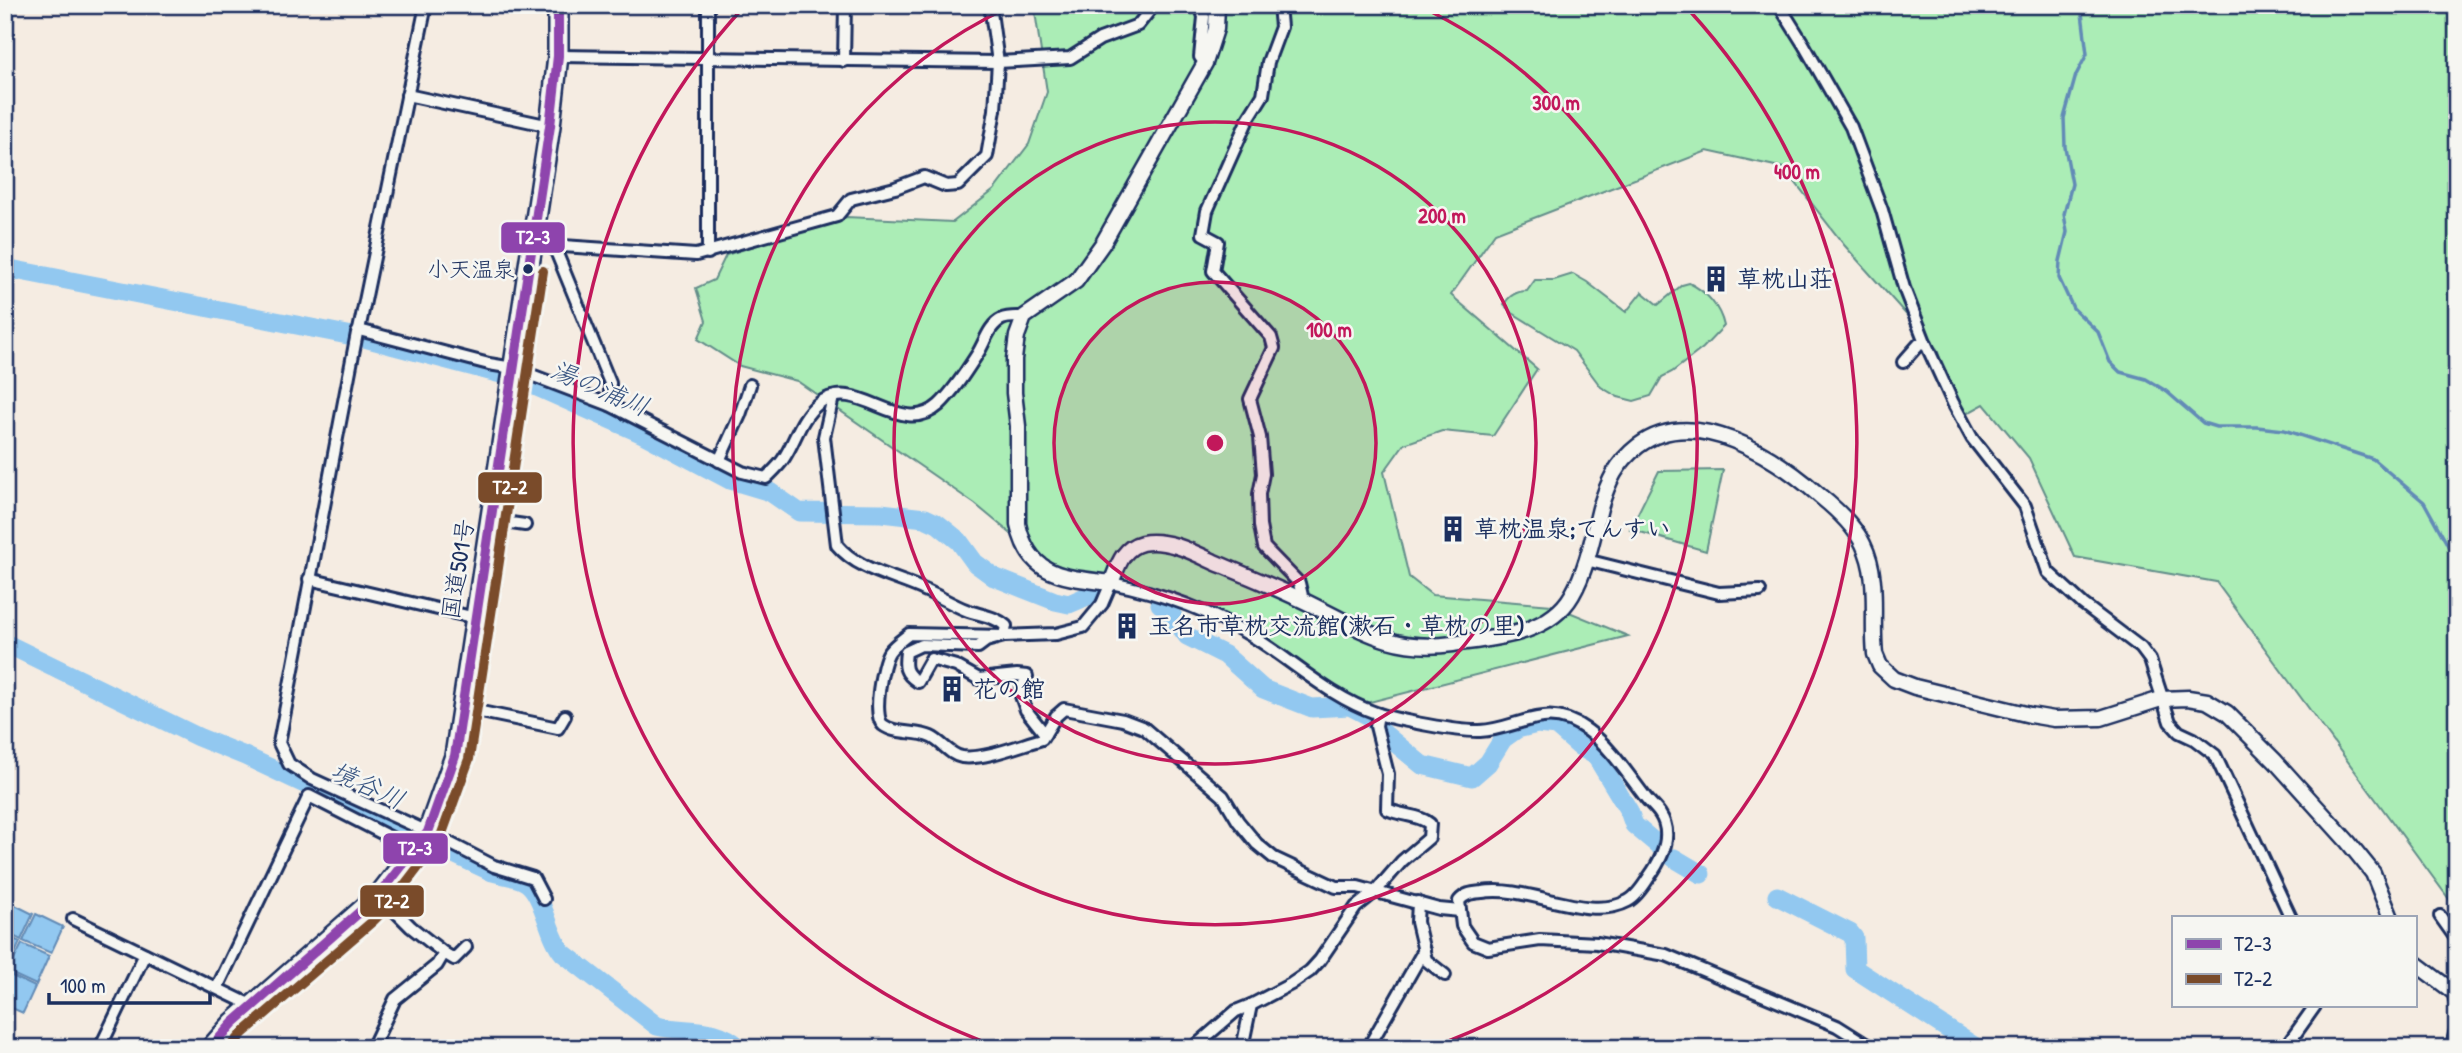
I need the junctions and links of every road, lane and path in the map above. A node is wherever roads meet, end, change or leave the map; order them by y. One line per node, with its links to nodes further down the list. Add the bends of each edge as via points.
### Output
1 (426, 5): 16 (street)
2 (558, 5): 11 (highway, 国道501号)
3 (708, 5): 12 (street)
4 (845, 5): 13 (street)
5 (990, 5): 14 (street)
6 (1154, 5): 14 (street, via 1138,25 1100,39 1070,58)
7 (1200, 5): 15 (street, via 1204,17 1200,57)
8 (1217, 5): 15 (street, via 1216,29)
9 (1279, 5): 36 (street, via 1281,27 1268,62 1263,95 1207,211 1203,234 1217,242 1213,271 1271,337 1274,348 1250,399 1263,474 1260,526 1264,547 1299,583)
10 (1779, 5): 23 (street, via 1851,127)
11 (558, 56): 12 (street); 17 (highway, 国道501号)
12 (707, 59): 13 (street); 20 (street)
13 (844, 61): 14 (street)
14 (998, 62): 20 (street, via 987,156 958,185 946,186 924,177 850,199 837,216)
15 (1205, 63): 21 (street, via 1089,265 1076,281)
16 (407, 95): 17 (street); 22 (street)
17 (550, 126): 18 (highway, 国道501号)
18 (533, 244): 19 (street); 25 (highway, 国道501号)
19 (554, 244): 20 (street); 28 (street, via 610,383)
20 (708, 253)
21 (1024, 317): 27 (street, via 1004,317 993,326 962,375 938,405 921,416 904,416 847,396); 34 (street, via 1014,359 1021,540 1040,567 1052,573)
22 (357, 336): 25 (street, via 489,364); 33 (street)
23 (1925, 342): 24 (street); 39 (street, via 1972,438 2025,506 2048,572 2141,648 2150,660)
24 (1903, 362)
25 (512, 374): 28 (street); 30 (highway, 国道501号)
26 (750, 384): 29 (street)
27 (833, 397): 29 (street, via 818,404 799,426 784,459 766,478); 38 (street, via 824,437 836,545 872,570 1000,620 1006,626)
28 (610, 405): 29 (street)
29 (719, 461)
30 (490, 520): 31 (street); 37 (highway, 国道501号)
31 (525, 525)
32 (1586, 560): 35 (street, via 1719,593); 36 (street, via 1572,595 1546,622 1460,643 1390,642); 39 (street, via 1602,502 1620,461 1641,444 1662,434 1685,431 1739,441 1808,485 1863,543 1872,569 1875,654 1894,679 2054,719 2101,718)
33 (310, 579): 37 (street); 44 (street, via 279,743 289,764)
34 (1111, 583): 36 (street, via 1123,555 1142,543 1155,542 1194,553); 38 (street, via 1102,604 1083,627 1056,634); 42 (street, via 1143,589 1203,611 1253,637)
35 (1760, 591)
36 (1303, 600)
37 (476, 618): 40 (highway, 国道501号)
38 (1004, 636): 43 (street, via 978,647 921,645 906,652 904,667 918,682 931,659 979,679 1027,676 1020,693 1026,710); 43 (street, via 909,634 888,653 878,717 883,725 928,735 963,757 1042,739)
39 (2161, 699): 50 (street, via 2179,732 2215,755); 51 (street, via 2207,701 2228,713 2373,873)
40 (462, 708): 41 (street, via 558,728); 44 (highway, 国道501号, via 444,792)
41 (565, 716)
42 (1377, 720): 45 (street, via 1388,774 1387,809 1430,824 1429,838); 49 (street, via 1479,732 1544,716 1564,719 1600,741 1661,816 1667,838 1663,854 1630,901 1584,907 1500,889 1466,894 1459,901)
43 (1045, 734): 45 (street, via 1064,709 1144,728 1223,796 1238,821 1274,859 1336,887)
44 (421, 842): 46 (highway, 国道501号); 47 (street, via 533,878); 61 (street, via 310,796)
45 (1376, 891): 48 (street); 63 (street, via 1356,907 1310,971)
46 (379, 895): 57 (street); 64 (highway, 国道501号)
47 (544, 899)
48 (1418, 902): 49 (street); 56 (street)
49 (1460, 911): 73 (street, via 1462,926 1473,942 1489,948 1540,940 1597,943 1666,956 1837,1026)
50 (2290, 916)
51 (2390, 916)
52 (2441, 916): 54 (street)
53 (73, 919): 58 (street)
54 (2457, 940)
55 (466, 947): 57 (street, via 454,959)
56 (1424, 950): 60 (street, via 1426,960); 72 (street)
57 (444, 953): 69 (street, via 437,965 395,999)
58 (145, 954): 61 (street); 67 (street)
59 (2416, 964): 62 (street)
60 (1445, 975)
61 (217, 988): 64 (street)
62 (2456, 993)
63 (1251, 1005): 70 (street, via 1236,1011); 71 (street)
64 (253, 1006): 68 (highway, 国道501号)
65 (2314, 1007): 74 (street)
66 (2457, 1032): 75 (street)
67 (100, 1048)
68 (211, 1048)
69 (372, 1048)
70 (1193, 1048)
71 (1242, 1048)
72 (1368, 1048)
73 (1872, 1048)
74 (2288, 1048)
75 (2453, 1048)

